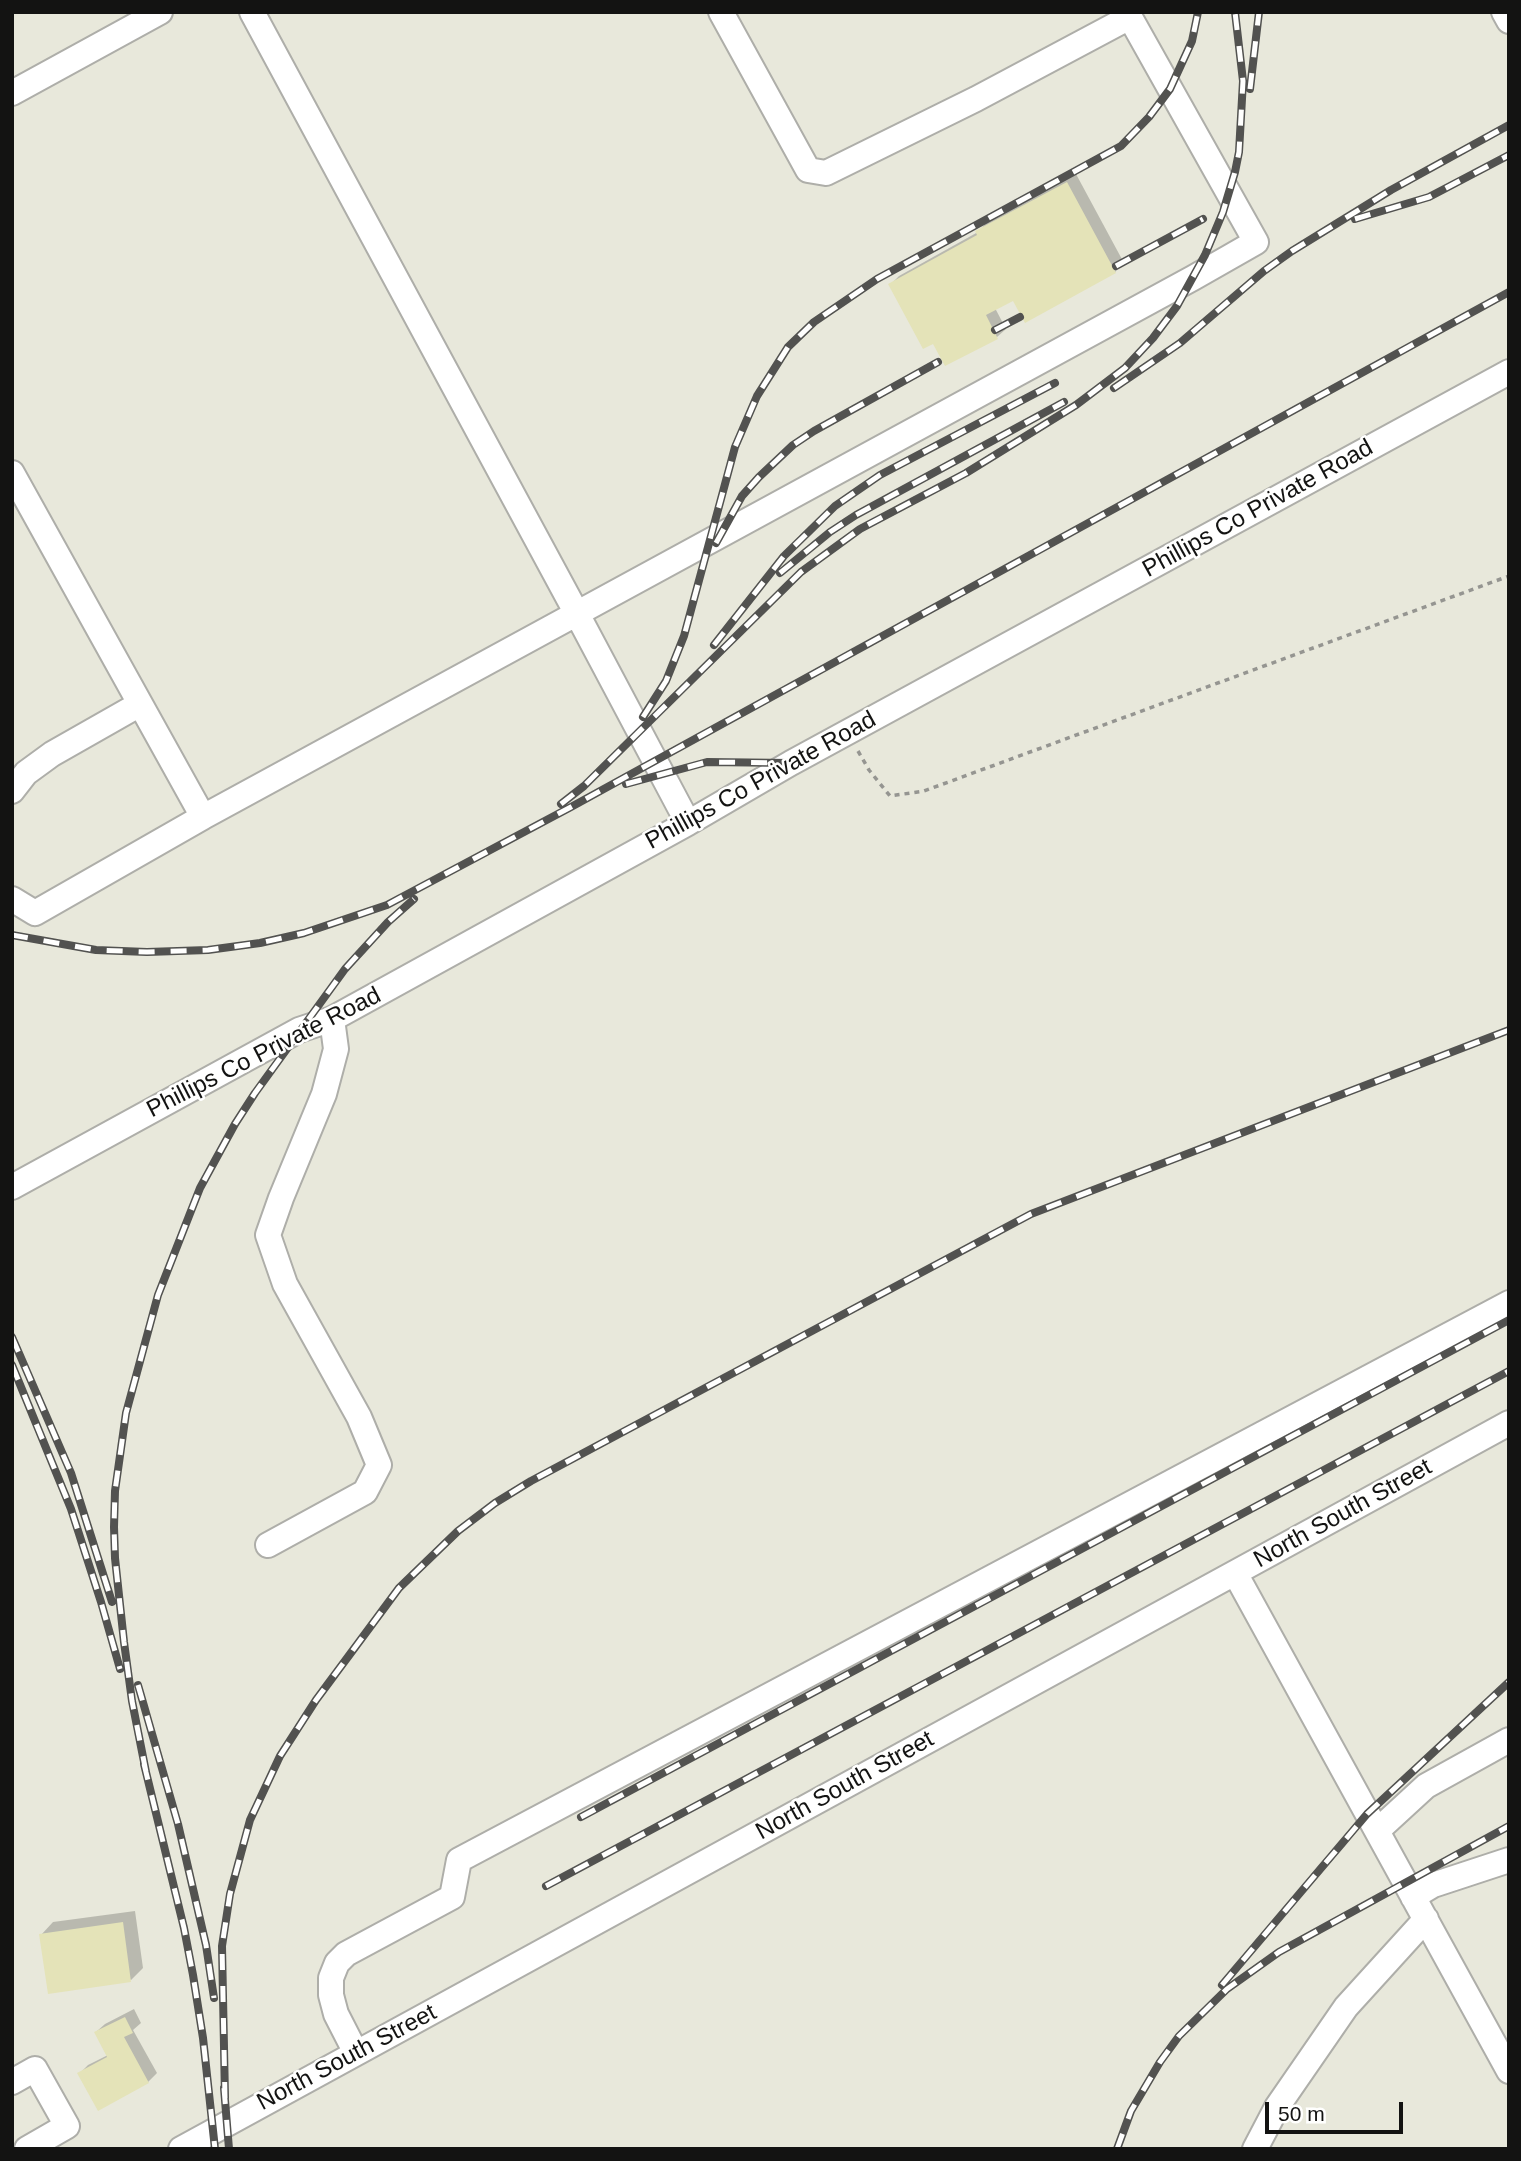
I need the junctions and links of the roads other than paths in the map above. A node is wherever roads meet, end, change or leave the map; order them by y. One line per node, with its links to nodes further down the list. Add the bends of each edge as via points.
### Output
1 (160, 12): 7 (street)
2 (253, 12): 10 (street)
3 (721, 12): 5 (street, via 808,170 826,173 976,99)
4 (1504, 12): 6 (street)
5 (1128, 15): 10 (street, via 1256,242)
6 (1509, 21)
7 (12, 93)
8 (1509, 372): 14 (street, Phillips Co Private Road)
9 (12, 473): 11 (street)
10 (576, 612): 13 (street); 14 (street)
11 (140, 704): 12 (street, via 52,754 26,773); 13 (street)
12 (12, 791)
13 (203, 817): 15 (street, via 35,914)
14 (688, 823): 16 (street, Phillips Co Private Road)
15 (12, 899)
16 (332, 1019): 17 (street, Phillips Co Private Road, via 299,1030); 20 (street, via 336,1049 324,1094 268,1235 285,1284 359,1417 379,1465 365,1492)
17 (12, 1187)
18 (1509, 1303): 27 (street, via 458,1860 452,1897 337,1963 331,1995)
19 (1509, 1423): 21 (street, North South Street)
20 (268, 1545)
21 (1235, 1573): 23 (street); 27 (street, North South Street)
22 (1509, 1740): 23 (street, via 1426,1786)
23 (1377, 1831): 25 (street)
24 (1509, 1860): 25 (street, via 1433,1885)
25 (1413, 1897): 26 (street)
26 (1426, 1919): 28 (street); 32 (street, via 1346,2007 1277,2107)
27 (356, 2053): 31 (street, North South Street)
28 (1509, 2071)
29 (12, 2082): 30 (street, via 36,2069 67,2126)
30 (36, 2147)
31 (181, 2149)
32 (1255, 2149)

